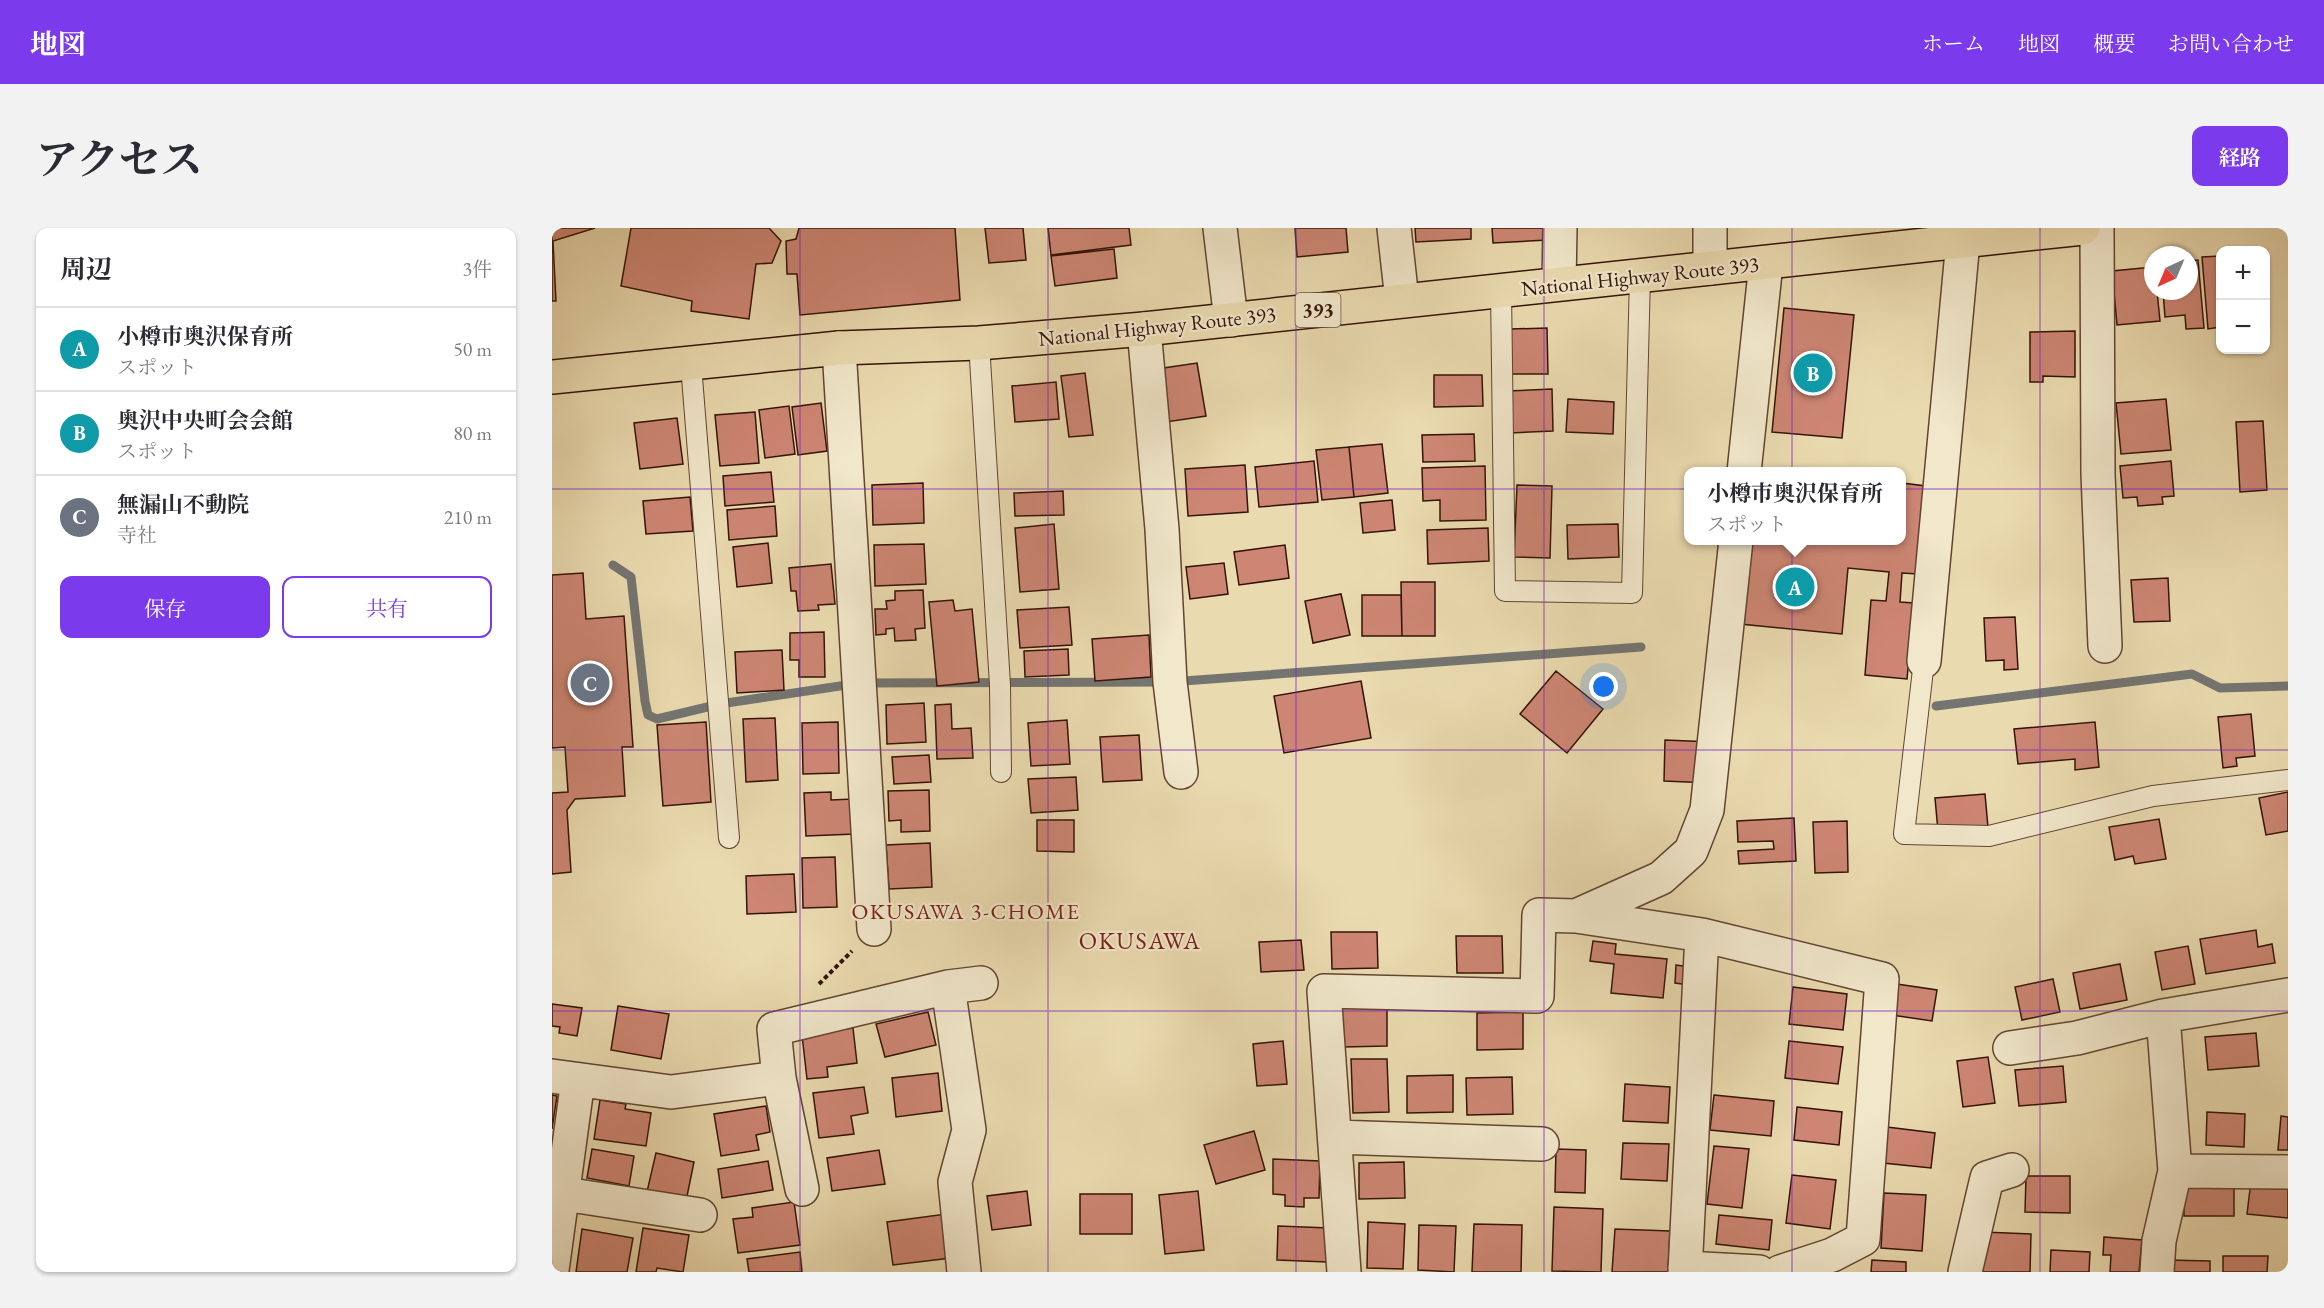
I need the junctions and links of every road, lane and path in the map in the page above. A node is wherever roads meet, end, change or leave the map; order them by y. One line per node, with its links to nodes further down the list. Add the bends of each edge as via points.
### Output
1 (1220, 228): 15 (street)
2 (1394, 228): 14 (street)
3 (1560, 228): 12 (street)
4 (1710, 228): 10 (street)
5 (2083, 228): 8 (highway, National Highway Route 393 / 393)
6 (2097, 228): 23 (street, via 2098,474)
7 (1925, 236): 8 (highway, National Highway Route 393 / 393); 9 (highway, National Highway Route 393 / 393)
8 (1963, 241): 24 (street)
9 (1766, 263): 10 (highway, National Highway Route 393 / 393); 21 (street)
10 (1710, 268): 11 (highway, National Highway Route 393 / 393)
11 (1640, 276): 12 (highway, National Highway Route 393 / 393); 13 (lane, via 1632,593 1505,591)
12 (1560, 283): 13 (highway, National Highway Route 393 / 393)
13 (1501, 291): 14 (highway, National Highway Route 393 / 393)
14 (1402, 300): 15 (highway, National Highway Route 393 / 393)
15 (1231, 320): 16 (highway, National Highway Route 393 / 393)
16 (1144, 328): 17 (highway, National Highway Route 393 / 393); 26 (street, via 1162,529 1170,682)
17 (979, 343): 18 (highway, National Highway Route 393 / 393); 25 (lane, via 1000,685)
18 (839, 348): 19 (highway, National Highway Route 393 / 393); 30 (street)
19 (691, 364): 20 (highway, National Highway Route 393 / 393); 28 (lane)
20 (552, 377)
21 (1744, 467)
22 (1735, 545): 29 (street, via 1707,810 1691,851 1661,878)
23 (2105, 646)
24 (1924, 661): 27 (lane, via 1904,834 1989,836 2153,796)
25 (1000, 772)
26 (1181, 772)
27 (2288, 780)
28 (729, 838)
29 (1576, 916): 31 (street); 40 (street, via 1539,915 1537,996 1324,991)
30 (874, 929): 33 (path)
31 (1702, 935): 49 (street); 53 (street, via 1882,979 1863,1239 1832,1255)
32 (981, 982): 34 (street)
33 (815, 987)
34 (948, 987): 39 (street, via 774,1029); 50 (street, via 969,1130 955,1182)
35 (2288, 994): 36 (street)
36 (2163, 1016): 37 (street, via 2077,1038); 43 (street)
37 (2010, 1048)
38 (565, 1078): 39 (street, via 671,1092); 46 (street)
39 (779, 1078): 45 (street)
40 (1336, 1137): 41 (street); 51 (street)
41 (1542, 1144)
42 (2012, 1170): 54 (street, via 1987,1178)
43 (2175, 1171): 44 (street); 55 (street, via 2159,1241)
44 (2288, 1172)
45 (802, 1189)
46 (558, 1192): 47 (street); 48 (street)
47 (700, 1215)
48 (552, 1270)
49 (1685, 1270): 52 (street)
50 (964, 1272)
51 (1344, 1272)
52 (1759, 1272)
53 (1780, 1272)
54 (1965, 1272)
55 (2157, 1272)

